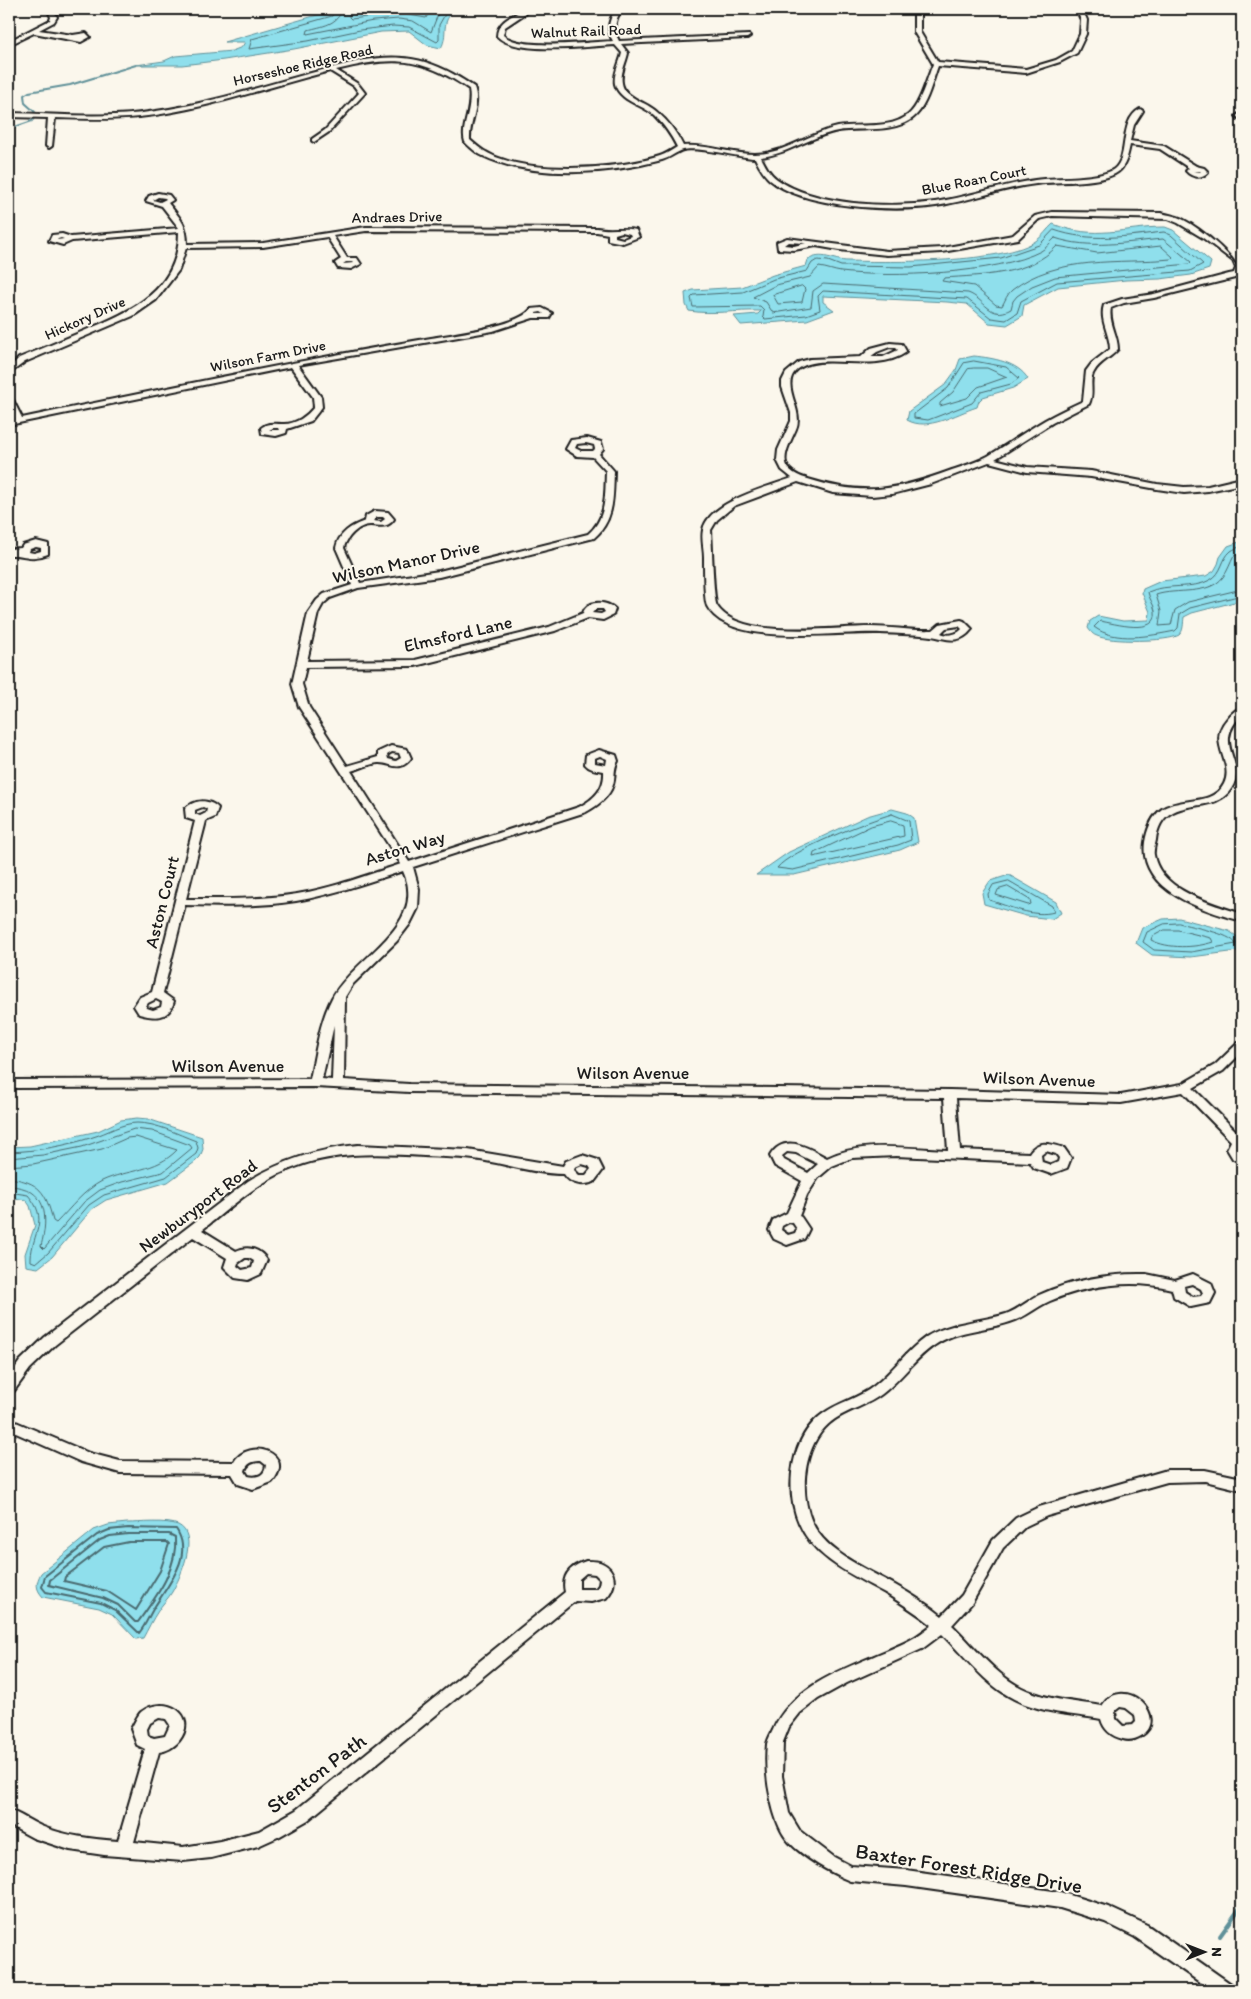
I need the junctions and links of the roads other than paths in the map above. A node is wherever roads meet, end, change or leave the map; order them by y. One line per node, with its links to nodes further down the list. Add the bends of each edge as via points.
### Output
1 (52, 9): 6 (street, via 52,21)
2 (529, 9): 10 (street, Walnut Rail Road, via 500,29 503,38 534,46)
3 (619, 9): 10 (street, via 612,23)
4 (917, 9): 11 (street, via 917,32)
5 (1079, 9): 11 (street, via 1084,20 1076,52 1058,61 1026,71)
6 (34, 31): 8 (street); 9 (street)
7 (747, 36): 10 (street, Walnut Rail Road)
8 (72, 38)
9 (9, 43)
10 (616, 43): 21 (street, via 625,54 618,78 619,88 659,117)
11 (936, 64): 22 (street, via 917,110 906,121 837,129 776,153)
12 (332, 70): 16 (street, Horseshoe Ridge Road, via 155,113); 18 (street, via 356,85 362,93 327,131); 21 (street, Horseshoe Ridge Road, via 375,60 406,59 461,80 472,88 474,96 474,111 466,136 468,144 495,159 526,166 551,170 608,168 663,158)
13 (1140, 111): 19 (street, Blue Roan Court, via 1130,126)
14 (1242, 114): 17 (street, via 1239,116)
15 (9, 115): 16 (street, Horseshoe Ridge Road)
16 (52, 115): 20 (street)
17 (1242, 118)
18 (314, 140)
19 (1126, 142): 22 (street, Blue Roan Court, via 1121,164 1107,175 1034,182 913,206 853,204 800,193 768,174); 23 (street, via 1162,147)
20 (49, 146)
21 (681, 148): 22 (street)
22 (757, 156)
23 (1194, 168)
24 (164, 203): 25 (street)
25 (183, 230): 28 (street); 30 (street, Hickory Drive)
26 (612, 233): 27 (street, Andraes Drive, via 597,230 366,229)
27 (328, 234): 30 (street, Andraes Drive, via 263,244); 31 (street)
28 (70, 239)
29 (814, 244): 32 (street, via 869,252 922,252 1008,239 1038,217 1052,214 1161,215 1181,221 1206,236 1236,260)
30 (183, 246): 36 (street, Hickory Drive, via 165,284 140,309)
31 (345, 260)
32 (1240, 272): 44 (street, via 1107,307 1105,313 1114,349 1090,370 1086,402)
33 (532, 316): 37 (street, Wilson Farm Drive, via 493,329)
34 (10, 356): 36 (street)
35 (866, 359): 45 (street, via 809,362 798,366 788,377 786,388 795,411 795,421 783,446 781,460 788,472)
36 (22, 360): 38 (street, Hickory Drive)
37 (293, 364): 40 (street, Wilson Farm Drive); 42 (street, via 317,397 318,406 308,419)
38 (9, 372)
39 (9, 400): 40 (street)
40 (20, 421): 41 (street, Wilson Farm Drive)
41 (9, 423)
42 (283, 428)
43 (595, 454): 50 (street, Wilson Manor Drive, via 610,471 607,519 602,528 591,536 439,574)
44 (989, 459): 45 (street, via 928,482 892,491 833,490); 46 (street, via 1009,468 1092,474 1175,490 1198,490)
45 (798, 479): 52 (street, via 731,504 713,519 707,530 713,611 739,624 786,634 873,630)
46 (1242, 481)
47 (369, 522): 50 (street, via 351,530 340,543)
48 (23, 551): 49 (street)
49 (9, 552)
50 (357, 586): 53 (street, Wilson Manor Drive, via 327,596 314,608)
51 (587, 615): 53 (street, Elmsford Lane, via 552,629 415,663)
52 (935, 633)
53 (302, 664): 57 (street, Wilson Manor Drive, via 297,684 299,698)
54 (1242, 710): 61 (street, via 1224,732 1232,777 1228,788 1208,801 1176,806 1162,815 1155,824 1148,855 1153,869 1166,886)
55 (382, 759): 57 (street)
56 (609, 768): 59 (street, Aston Way, via 609,785 597,801 586,808)
57 (344, 770): 59 (street, Wilson Manor Drive)
58 (200, 819): 60 (street, Aston Court)
59 (407, 866): 60 (street, Aston Way, via 296,899); 63 (street, Wilson Manor Drive, via 414,881 414,905 409,920)
60 (180, 902): 62 (street, Aston Court)
61 (1242, 918)
62 (157, 994)
63 (340, 995): 65 (street, Wilson Manor Drive, via 331,1016); 67 (street)
64 (1242, 1046): 68 (street, Wilson Avenue, via 1219,1068)
65 (315, 1083): 66 (street, Wilson Avenue); 67 (street, Wilson Avenue)
66 (9, 1084)
67 (338, 1084): 69 (street, Wilson Avenue, via 456,1089)
68 (1185, 1087): 69 (street, Wilson Avenue, via 1121,1099); 70 (street)
69 (950, 1094): 71 (street)
70 (1241, 1141): 73 (street, via 1234,1149)
71 (954, 1155): 72 (street); 74 (street, via 865,1152)
72 (1034, 1158)
73 (1242, 1159)
74 (827, 1164): 76 (street); 76 (street, via 795,1147 778,1151 779,1163)
75 (568, 1170): 78 (street, Newburyport Road, via 551,1171 480,1156 355,1148 309,1157 269,1172)
76 (809, 1179): 77 (street)
77 (792, 1218)
78 (194, 1230): 79 (street); 81 (street, Newburyport Road, via 50,1341 25,1365)
79 (235, 1257)
80 (1178, 1286): 86 (street, via 1141,1279 1065,1291 1042,1299 1010,1318 935,1339 910,1357 876,1392 824,1421 807,1442 799,1483 801,1508 818,1543 840,1561 903,1596)
81 (9, 1387)
82 (9, 1424): 83 (street, via 86,1458 120,1467)
83 (239, 1468)
84 (1242, 1484): 86 (street, Baxter Forest Ridge Drive, via 1205,1475 1167,1476 1032,1515 998,1544 967,1599)
85 (573, 1594): 90 (street, Stenton Path, via 302,1815 260,1838 216,1849 182,1854)
86 (944, 1625): 87 (street, via 1011,1690 1046,1703); 91 (street, Baxter Forest Ridge Drive, via 918,1644 826,1686 794,1708 784,1722 775,1742 774,1776 782,1816 794,1836 828,1862 850,1873 906,1878 1083,1906 1141,1931)
87 (1106, 1713)
88 (153, 1746): 90 (street)
89 (9, 1817): 90 (street, Stenton Path, via 52,1838)
90 (124, 1849)
91 (1225, 1990)

